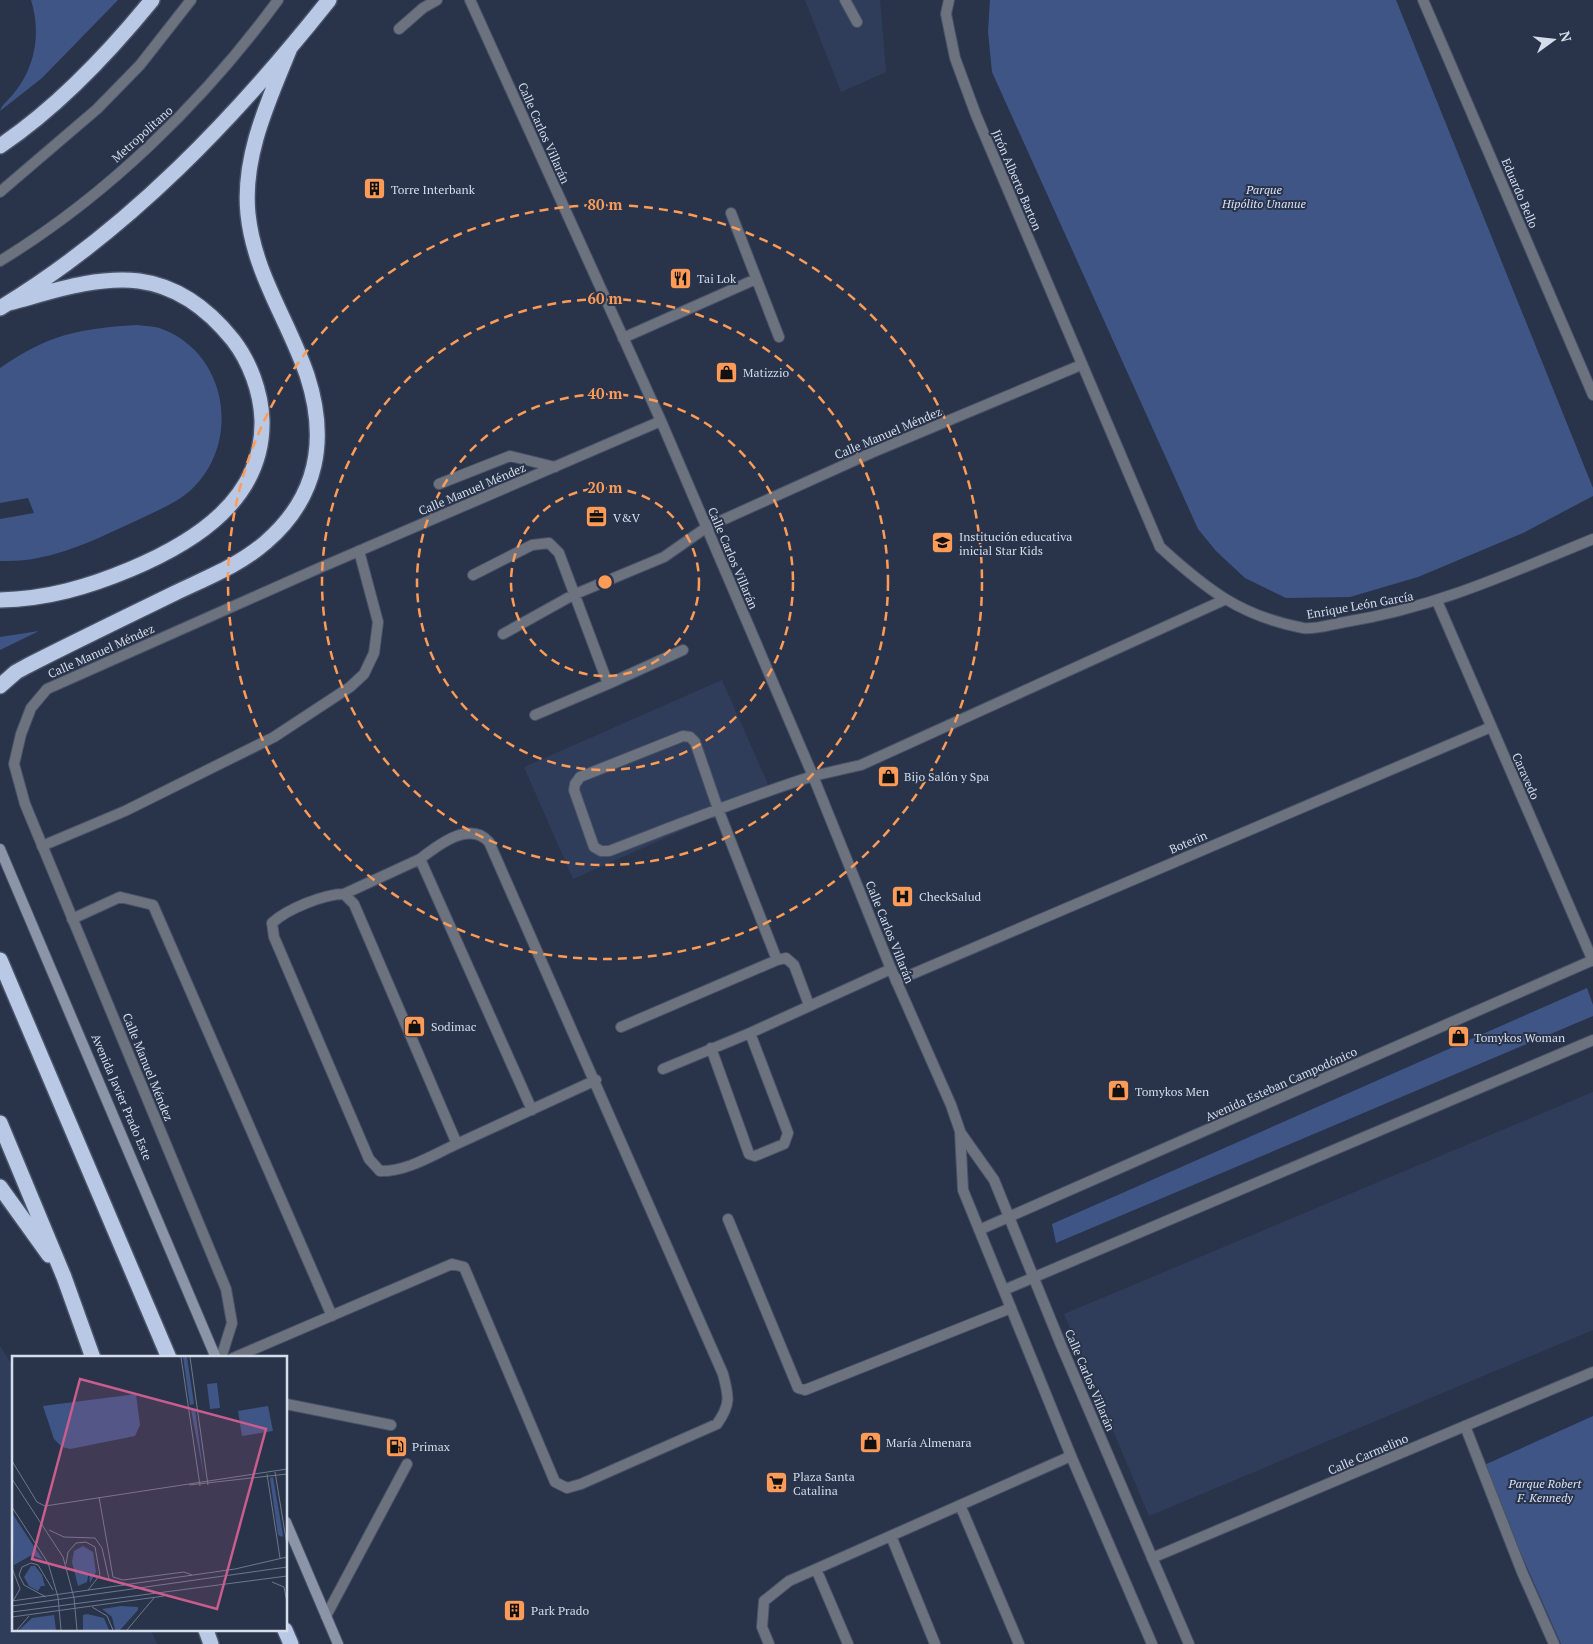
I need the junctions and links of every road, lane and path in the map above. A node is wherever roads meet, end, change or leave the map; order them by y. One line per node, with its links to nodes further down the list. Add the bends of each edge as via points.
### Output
1 (152, 0): 13 (highway, via 66,94)
2 (192, 0): 14 (street, via 140,66 97,109)
3 (278, 0): 16 (street, Metropolitano, via 189,108 113,177)
4 (329, 0): 12 (highway)
5 (437, 0): 11 (street)
6 (470, 0): 20 (street, Calle Carlos Villarán)
7 (845, 0): 10 (street)
8 (949, 0): 21 (street, Jirón Alberto Barton, via 946,14 955,58)
9 (1423, 0): 22 (street, Eduardo Bello)
10 (857, 22)
11 (399, 29)
12 (290, 48): 18 (highway, via 230,116 169,176 84,250); 37 (highway, via 259,130 246,194 257,259 313,395 318,439 314,466 303,499 279,530 246,558 16,672)
13 (0, 146)
14 (0, 192)
15 (731, 213): 17 (street)
16 (0, 261)
17 (756, 279): 19 (street); 20 (street)
18 (4, 306): 31 (highway, via 76,285 110,280 139,281 186,297 207,312 238,346 256,387 262,427 260,446 247,482 222,514 188,541 166,554 73,591 45,597)
19 (779, 337)
20 (623, 338): 23 (street, Calle Carlos Villarán)
21 (1081, 365): 26 (street, Calle Manuel Méndez); 32 (street, Enrique León García, via 1160,547)
22 (1593, 395)
23 (661, 420): 24 (street, Calle Manuel Méndez); 26 (street, Calle Carlos Villarán)
24 (555, 467): 25 (street, via 510,456); 28 (street, Calle Manuel Méndez)
25 (439, 484)
26 (707, 527): 30 (street, Calle Manuel Méndez, via 664,556); 40 (street, Calle Carlos Villarán)
27 (1593, 539): 33 (street, Enrique León García)
28 (359, 551): 42 (street, via 378,622 374,652 364,674 350,687 274,736 125,810); 42 (street, Calle Manuel Méndez, via 47,689 31,708 20,734 14,764 25,804)
29 (473, 575): 30 (street, via 532,545 549,543 559,552)
30 (573, 595): 34 (street, Calle Manuel Méndez); 36 (street)
31 (0, 600)
32 (1224, 600): 33 (street, Enrique León García, via 1263,617 1306,628 1370,618); 40 (street, via 861,765)
33 (1437, 601): 39 (street, Caravedo)
34 (503, 634)
35 (684, 650): 36 (street)
36 (608, 684): 38 (street)
37 (0, 686)
38 (535, 715)
39 (1491, 727): 49 (street, Caravedo); 51 (street, Boterin)
40 (813, 776): 41 (street); 50 (street, Calle Carlos Villarán)
41 (718, 809): 41 (street, via 695,742 683,736 580,777 574,790 594,847 601,851 609,851); 48 (street)
42 (42, 846): 46 (street, Calle Manuel Méndez)
43 (0, 849): 74 (main road, Avenida Javier Prado Este)
44 (420, 859): 45 (street); 58 (street, via 439,844 470,832 483,835 489,842); 59 (street)
45 (344, 894): 62 (street, via 354,904); 62 (street, via 332,894 280,915 272,923 274,937 369,1159 380,1171 394,1171)
46 (72, 919): 71 (street, via 120,897 153,905); 75 (street, Calle Manuel Méndez, via 226,1289 232,1323)
47 (0, 960): 73 (highway)
48 (777, 960): 52 (street, via 786,958 794,965); 53 (street)
49 (1593, 961): 64 (street, Avenida Esteban Campodónico)
50 (891, 969): 51 (street, Calle Carlos Villarán); 52 (street)
51 (896, 981): 61 (street, Calle Carlos Villarán)
52 (809, 1005): 54 (street)
53 (621, 1028)
54 (750, 1032): 56 (street); 56 (street, via 788,1133 784,1144 756,1156 749,1154)
55 (1593, 1040): 68 (street)
56 (711, 1048): 57 (street)
57 (663, 1069)
58 (596, 1080): 59 (street); 71 (street, via 723,1374 728,1395 727,1410 717,1424 567,1488 555,1482 464,1268 452,1264)
59 (532, 1110): 62 (street)
60 (0, 1122): 67 (highway)
61 (960, 1131): 64 (street, Calle Carlos Villarán, via 994,1180); 66 (street, Calle Carlos Villarán, via 963,1190)
62 (456, 1144)
63 (0, 1187): 67 (highway)
64 (1009, 1217): 66 (street, Avenida Esteban Campodónico); 68 (street, Calle Carlos Villarán)
65 (728, 1219): 70 (street, via 798,1388 805,1390)
66 (979, 1230): 69 (street, Calle Carlos Villarán)
67 (64, 1277): 72 (highway)
68 (1033, 1277): 69 (street); 86 (street, Calle Carlos Villarán)
69 (1004, 1290): 70 (street, Calle Carlos Villarán)
70 (1012, 1308): 81 (street, Calle Carlos Villarán)
71 (332, 1316): 76 (street)
72 (91, 1356)
73 (168, 1356)
74 (215, 1356)
75 (222, 1356)
76 (238, 1356)
77 (1593, 1372): 80 (street, Calle Carmelino)
78 (288, 1404): 79 (street)
79 (391, 1425)
80 (1465, 1426): 86 (street, Calle Carmelino); 100 (street)
81 (1072, 1456): 83 (street); 98 (street, Calle Carlos Villarán)
82 (408, 1464): 88 (street)
83 (960, 1504): 85 (street); 97 (street)
84 (288, 1527): 88 (main road)
85 (891, 1536): 87 (street); 96 (street)
86 (1152, 1558): 99 (street, Calle Carlos Villarán)
87 (816, 1568): 94 (street, via 789,1580 764,1601 762,1627); 95 (street)
88 (326, 1616): 93 (main road)
89 (207, 1632): 91 (highway)
90 (287, 1632): 92 (highway)
91 (211, 1644)
92 (291, 1644)
93 (338, 1644)
94 (769, 1644)
95 (848, 1644)
96 (934, 1644)
97 (1018, 1644)
98 (1152, 1644)
99 (1189, 1644)
100 (1554, 1644)

